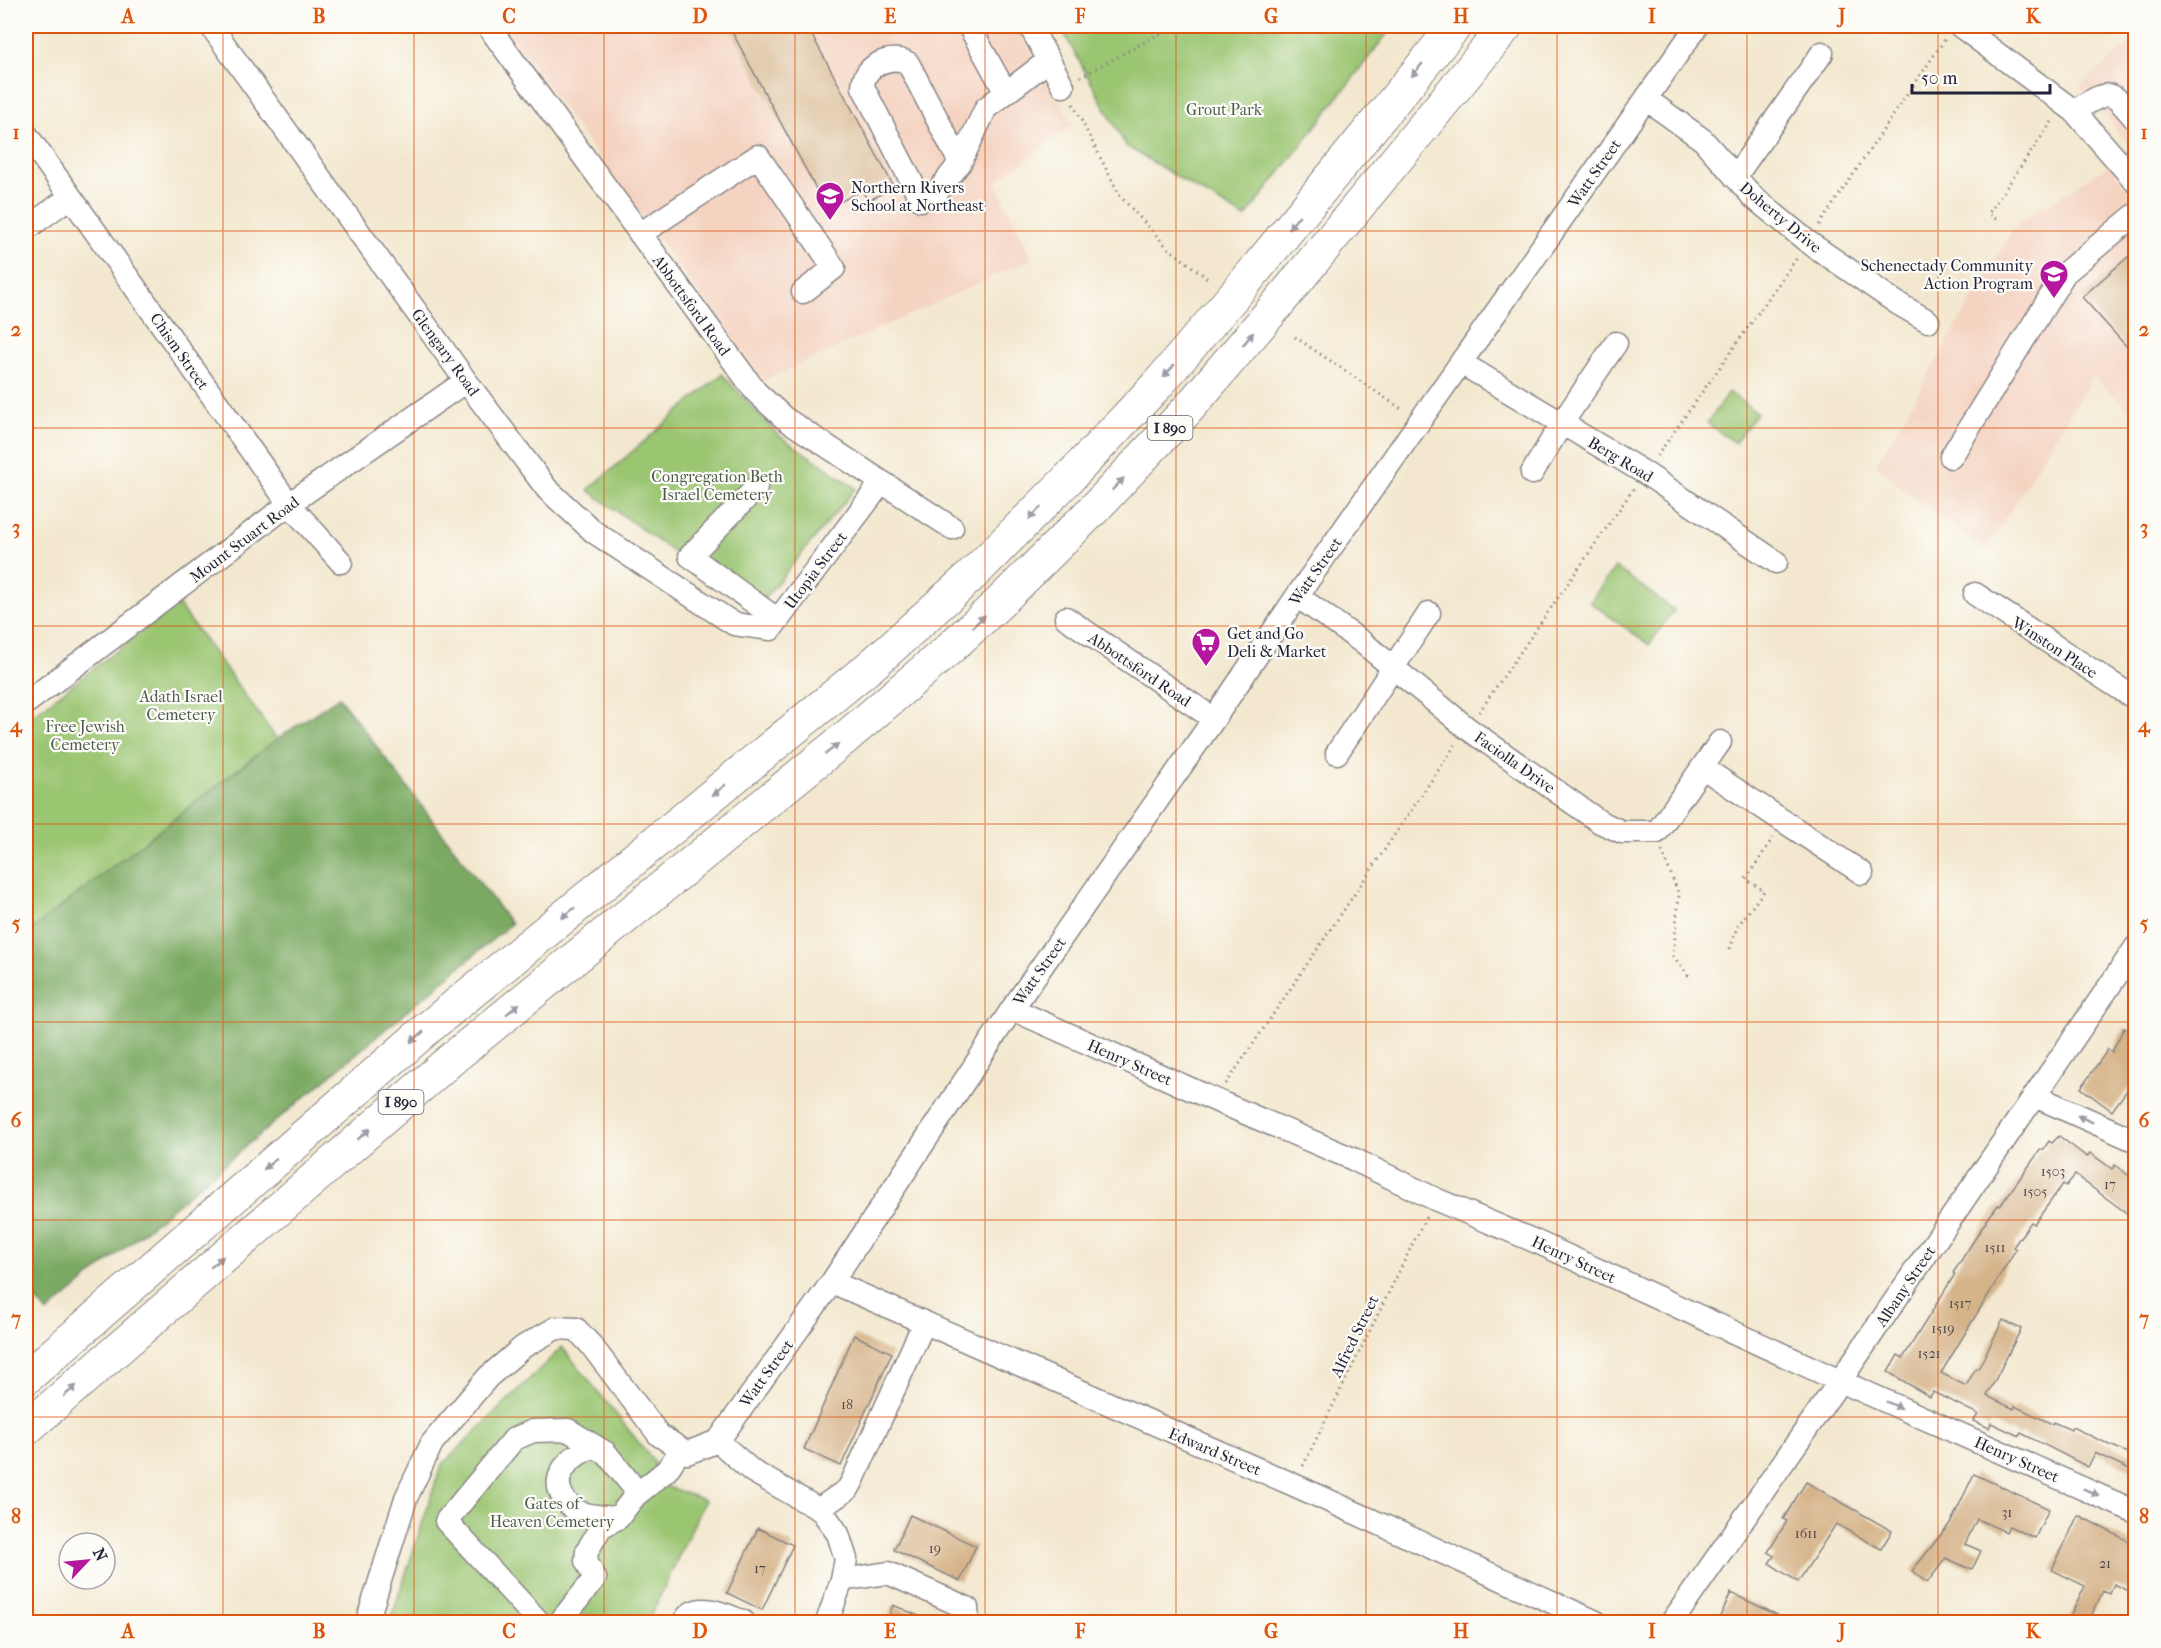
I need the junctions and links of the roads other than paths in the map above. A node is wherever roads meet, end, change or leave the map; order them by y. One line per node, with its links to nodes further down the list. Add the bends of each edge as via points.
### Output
1 (211, 26): 28 (street, Glengary Road)
2 (488, 26): 23 (street, Abbottsford Road)
3 (969, 26): 12 (street)
4 (1030, 26): 10 (street)
5 (1455, 26): 58 (highway, I 890, one-way to 58, via 1159,383 972,575 873,664 411,1042)
6 (1506, 26): 60 (highway, I 890, one-way to 6, via 445,1065 854,731 999,603 1188,409)
7 (1697, 26): 13 (street, Watt Street)
8 (1954, 30): 14 (street)
9 (1822, 53): 18 (street)
10 (1049, 60): 11 (street); 12 (street)
11 (1063, 86)
12 (1006, 93): 17 (street, via 986,108)
13 (1646, 99): 18 (street, Doherty Drive, via 1703,140); 27 (street, Watt Street)
14 (2069, 107): 15 (street, via 2110,94); 19 (street)
15 (2136, 120)
16 (26, 134): 20 (street, Chism Street)
17 (960, 163): 17 (street, via 935,195 921,200 863,87 868,70 891,58 908,63)
18 (1735, 177): 25 (street, Doherty Drive, via 1808,242)
19 (2136, 182)
20 (70, 197): 22 (street); 34 (street, Chism Street)
21 (2136, 214): 30 (street, via 2065,273)
22 (26, 229)
23 (640, 234): 24 (street, via 758,156 834,267); 32 (street, Abbottsford Road, via 756,392 784,418)
24 (803, 292)
25 (1928, 321)
26 (1616, 343): 29 (street)
27 (1461, 363): 29 (street, Berg Road); 39 (street, Watt Street)
28 (466, 381): 34 (street, Mount Stuart Road); 43 (street, Glengary Road, via 547,489 586,525)
29 (1562, 423): 31 (street); 37 (street, Berg Road, via 1645,473)
30 (1951, 457)
31 (1532, 473)
32 (882, 482): 35 (street, Abbottsford Road); 42 (street, Utopia Street)
33 (756, 488): 42 (street, via 690,556)
34 (290, 504): 36 (street, Chism Street); 46 (street, Mount Stuart Road)
35 (952, 528)
36 (341, 562)
37 (1776, 562)
38 (1975, 594): 45 (street, Winston Place)
39 (1297, 596): 44 (street, Faciolla Drive); 47 (street, Watt Street)
40 (1429, 613): 44 (street)
41 (1066, 618): 47 (street, Abbottsford Road)
42 (778, 620): 43 (street, Utopia Street, via 771,629)
43 (734, 624)
44 (1392, 667): 49 (street); 50 (street, Faciolla Drive, via 1467,728 1600,822 1622,832 1657,832)
45 (2136, 699)
46 (26, 703)
47 (1214, 719): 53 (street, Watt Street)
48 (1720, 742): 50 (street)
49 (1337, 753)
50 (1703, 768): 51 (street)
51 (1863, 873)
52 (2136, 947): 54 (street, Albany Street)
53 (1012, 1009): 56 (street, Watt Street); 59 (street, Henry Street)
54 (2035, 1096): 55 (street, one-way to 54); 59 (street, Albany Street)
55 (2136, 1141)
56 (832, 1282): 57 (street, Edward Street); 61 (street, Watt Street)
57 (924, 1323): 65 (street, via 852,1482); 76 (street, Edward Street)
58 (26, 1378)
59 (1840, 1381): 66 (street, Henry Street, one-way to 66); 77 (street, Albany Street)
60 (26, 1429)
61 (718, 1441): 63 (street, via 687,1453); 65 (street, via 752,1471)
62 (594, 1446): 64 (street, via 606,1453); 67 (street, via 565,1463 558,1478 562,1495 574,1510); 70 (street, via 568,1430 533,1431 514,1439 446,1521)
63 (681, 1449): 64 (street, via 666,1470); 69 (street, via 659,1436 576,1329 556,1328 523,1347 488,1377 432,1443 406,1498)
64 (638, 1493): 67 (street)
65 (819, 1509): 68 (street, via 838,1534 846,1559)
66 (2136, 1512)
67 (618, 1518): 71 (street, via 601,1527 587,1551 586,1561 595,1578)
68 (842, 1580): 74 (street); 75 (street, via 888,1573 968,1608)
69 (367, 1623)
70 (539, 1623)
71 (560, 1623)
72 (684, 1623): 73 (street, via 687,1616 700,1609)
73 (744, 1623)
74 (827, 1623)
75 (968, 1623)
76 (1596, 1623)
77 (1672, 1623)

